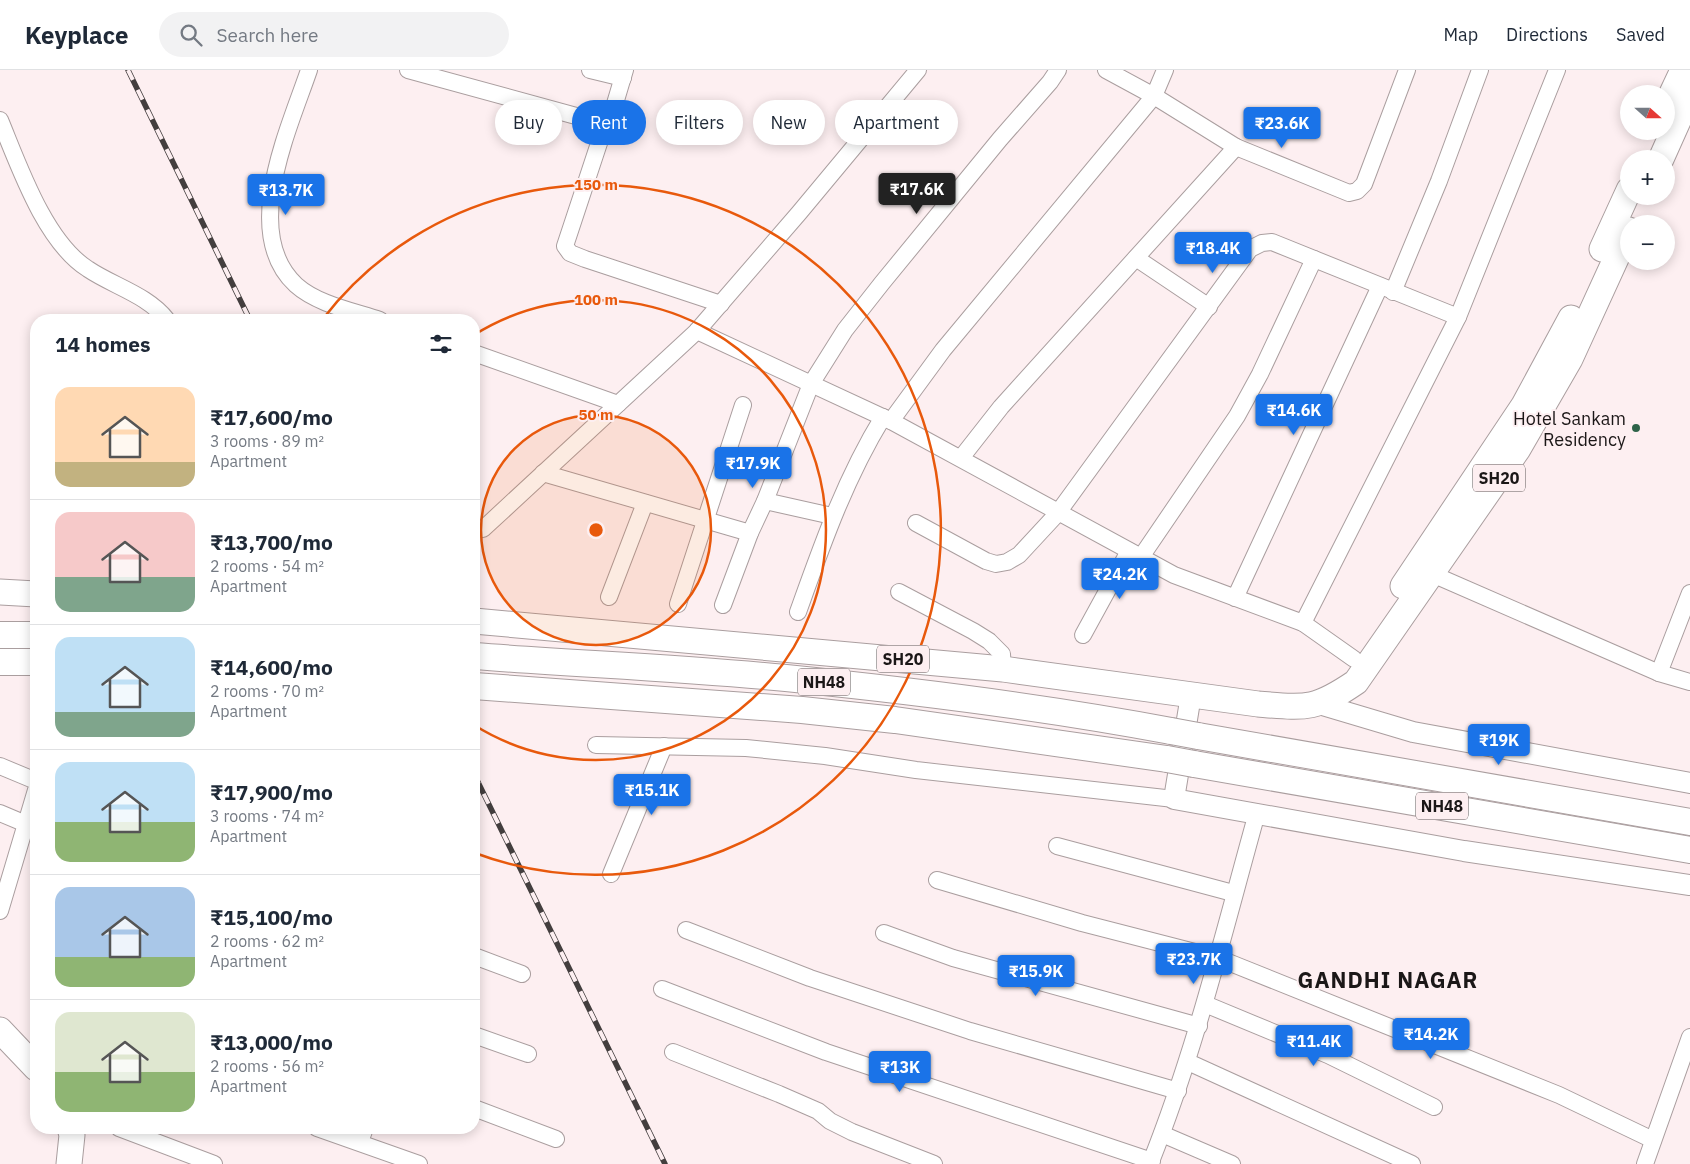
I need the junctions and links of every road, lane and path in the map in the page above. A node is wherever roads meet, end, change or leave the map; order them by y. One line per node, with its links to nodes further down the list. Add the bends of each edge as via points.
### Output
1 (309, 70): 30 (street, via 279,158 270,206 270,230 278,261 296,285 320,299)
2 (408, 70): 17 (street)
3 (590, 70): 12 (street)
4 (918, 70): 27 (street)
5 (1058, 70): 34 (street, via 852,322)
6 (1106, 70): 15 (street)
7 (1165, 70): 15 (street)
8 (1407, 70): 20 (street, via 1364,184 1357,191 1348,192 1324,184)
9 (1480, 70): 26 (street, via 1439,181)
10 (1557, 70): 31 (street)
11 (1683, 70): 13 (main road)
12 (624, 74): 16 (street)
13 (1675, 87)
14 (1690, 94): 21 (main road)
15 (1154, 96): 20 (street); 37 (street)
16 (616, 100)
17 (572, 115)
18 (0, 120): 29 (street, via 30,193 68,253 86,268 153,305)
19 (598, 145): 27 (street, via 565,246 570,253)
20 (1236, 147): 24 (street)
21 (1665, 150)
22 (1622, 205): 65 (main road, SH20, via 1566,330 1524,406)
23 (1620, 249): 49 (main road, SH20, via 1562,374 1518,449)
24 (1136, 258): 28 (street); 38 (street, via 1001,406)
25 (1314, 258): 26 (street); 28 (street, via 1272,242 1262,243 1250,249); 48 (street, via 1237,416)
26 (1386, 289): 31 (street); 55 (street)
27 (721, 304): 32 (street)
28 (1209, 307): 42 (street)
29 (161, 314)
30 (363, 314)
31 (1458, 317): 60 (street)
32 (697, 331): 34 (street); 35 (street)
33 (480, 355): 35 (street)
34 (811, 384): 37 (street); 40 (street)
35 (618, 404): 39 (street)
36 (743, 405): 44 (street)
37 (887, 419): 38 (street); 43 (street, via 862,451)
38 (960, 458): 42 (street)
39 (543, 473): 41 (street); 46 (street)
40 (765, 501): 43 (street); 47 (street)
41 (645, 502): 44 (street); 54 (street)
42 (1057, 514): 45 (street, via 1019,555 996,564); 48 (street)
43 (832, 516): 58 (street)
44 (705, 520): 47 (street); 56 (street)
45 (916, 523)
46 (483, 529)
47 (750, 533): 57 (street)
48 (1135, 554): 55 (street, via 1174,575); 63 (street)
49 (1432, 574): 69 (street); 73 (main road, SH20, via 1356,682)
50 (0, 592): 53 (main road)
51 (899, 592): 68 (street, via 989,640 1002,654)
52 (1690, 593): 69 (street)
53 (30, 594)
54 (609, 597)
55 (1235, 598): 60 (street)
56 (678, 604)
57 (723, 606)
58 (798, 612)
59 (480, 622): 68 (main road, SH20)
60 (1303, 623): 65 (street)
61 (0, 635): 62 (highway)
62 (30, 635)
63 (1083, 635)
64 (480, 656): 83 (highway, NH48, bridge, via 785,678 1079,714)
65 (1354, 659): 73 (main road, SH20)
66 (0, 662): 67 (highway)
67 (30, 662)
68 (1003, 669): 72 (main road, SH20)
69 (1658, 674): 70 (street)
70 (1690, 682)
71 (480, 686): 86 (highway, NH48, bridge, via 858,716 1167,759)
72 (1191, 696): 73 (main road, SH20, via 1292,707); 79 (street)
73 (1324, 702): 78 (street, via 1412,732)
74 (596, 745): 75 (street)
75 (664, 746): 79 (street, via 746,748 826,756 916,770); 87 (street)
76 (0, 766): 77 (street)
77 (30, 778)
78 (1690, 783)
79 (1174, 799): 81 (street)
80 (0, 813): 84 (street)
81 (1257, 813): 89 (street, via 1464,851); 90 (street)
82 (30, 816): 84 (street)
83 (1690, 822)
84 (26, 824): 91 (street)
85 (1057, 846): 90 (street)
86 (1690, 850)
87 (611, 874)
88 (937, 880): 95 (street, via 1082,923)
89 (1690, 885)
90 (1234, 893): 95 (street)
91 (0, 911)
92 (686, 930): 107 (street, via 810,978 970,1031)
93 (884, 933): 99 (street, via 954,958)
94 (480, 958): 96 (street)
95 (1218, 958): 98 (street); 115 (street, via 1560,1095)
96 (522, 974)
97 (662, 989): 116 (street, via 826,1052)
98 (1206, 1004): 99 (street); 108 (street, via 1328,1055)
99 (1199, 1026): 106 (street)
100 (0, 1030): 105 (main road)
101 (480, 1036): 104 (street)
102 (1690, 1037): 115 (street)
103 (673, 1052): 120 (street, via 779,1094 818,1111 852,1132)
104 (528, 1054)
105 (30, 1062)
106 (1188, 1062): 107 (street); 122 (street)
107 (1178, 1090): 112 (street)
108 (1434, 1106)
109 (480, 1110): 114 (street)
110 (72, 1134): 117 (main road)
111 (135, 1134): 118 (street)
112 (1162, 1134): 116 (street); 121 (street)
113 (363, 1135): 119 (street)
114 (556, 1138)
115 (1653, 1140): 123 (street)
116 (1151, 1162)
117 (69, 1164)
118 (214, 1164)
119 (419, 1164)
120 (934, 1164)
121 (1232, 1164)
122 (1412, 1164)
123 (1645, 1164)

